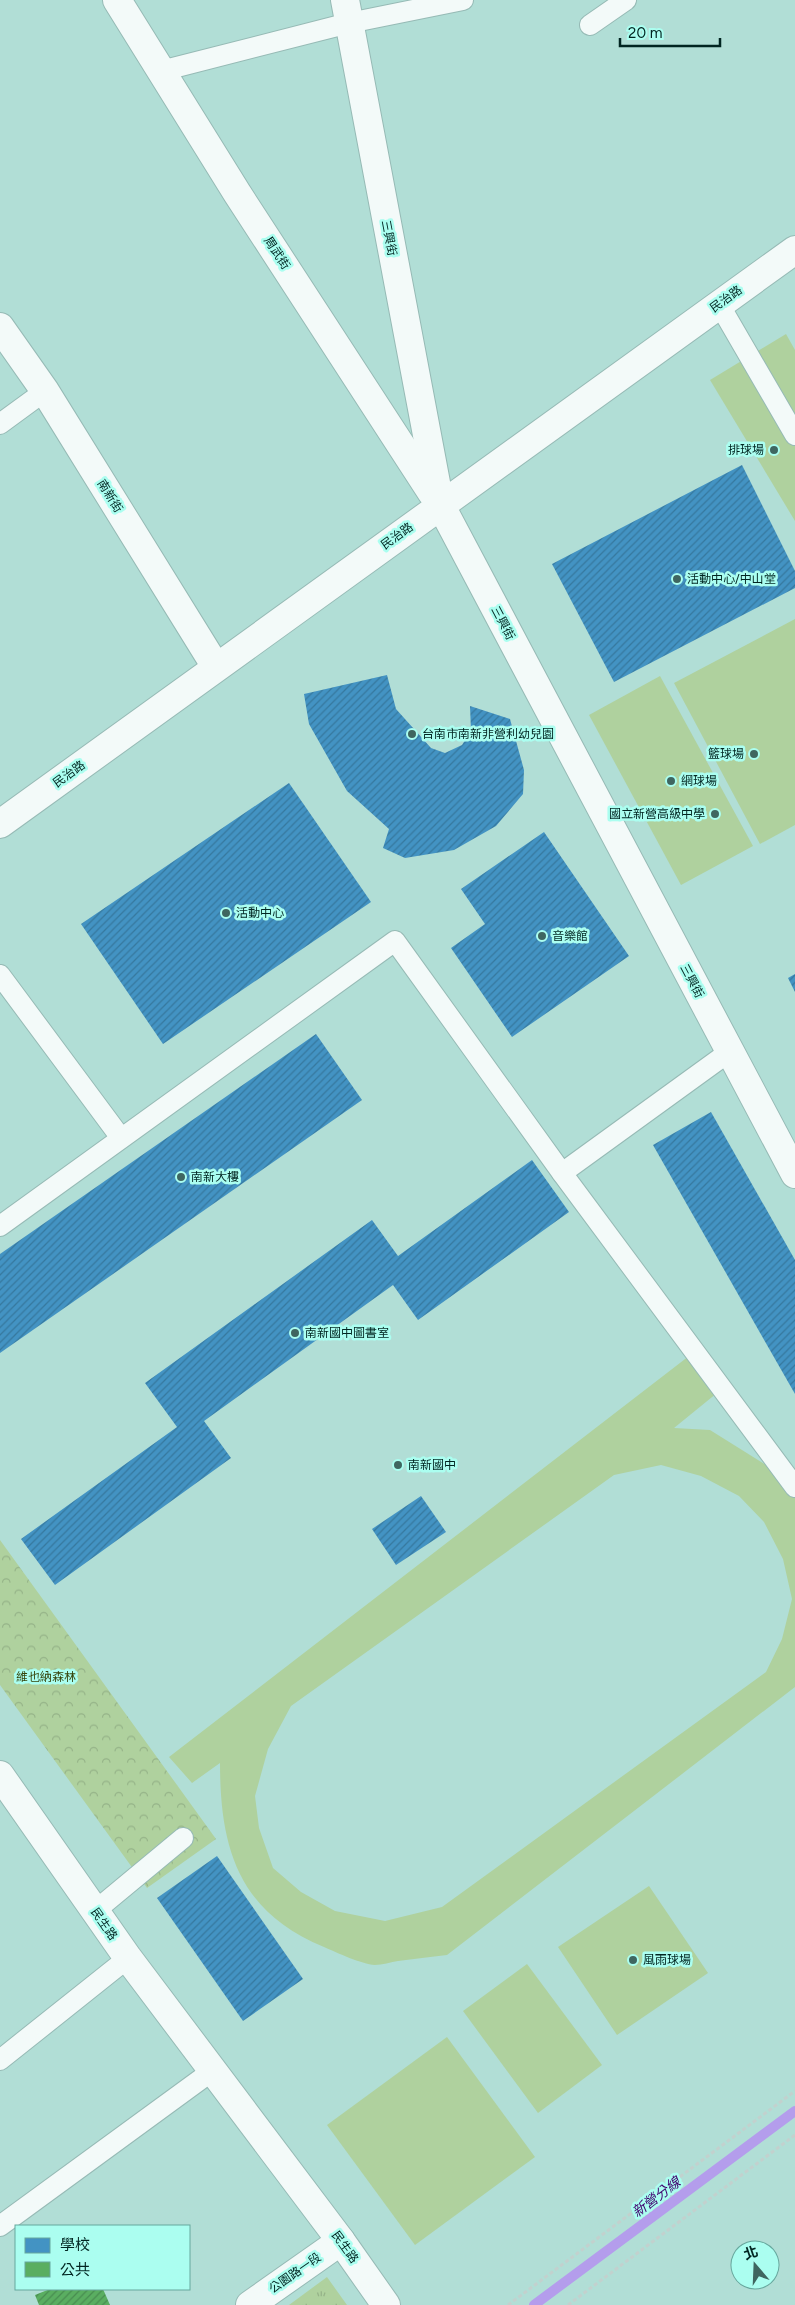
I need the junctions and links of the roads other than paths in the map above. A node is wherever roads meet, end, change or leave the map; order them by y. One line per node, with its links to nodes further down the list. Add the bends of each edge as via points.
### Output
1 (117, 0): 6 (street, 周武街)
2 (463, 0): 4 (lane)
3 (626, 0): 5 (lane)
4 (347, 12): 6 (lane); 13 (street, 三興街)
5 (590, 24)
6 (161, 71): 13 (street, 周武街)
7 (795, 250): 8 (street, 民治路)
8 (719, 304): 12 (lane); 13 (street, 民治路)
9 (0, 327): 10 (street, 南新街)
10 (45, 392): 11 (lane); 14 (street, 南新街)
11 (0, 424)
12 (794, 431)
13 (440, 504): 14 (street, 民治路); 17 (street, 三興街)
14 (216, 667): 15 (street, 民治路)
15 (0, 824)
16 (0, 975): 18 (lane)
17 (729, 1052): 19 (lane); 20 (street, 三興街)
18 (121, 1138): 19 (lane, via 394,942); 21 (lane)
19 (562, 1173): 22 (lane)
20 (795, 1174)
21 (0, 1226)
22 (795, 1487)
23 (0, 1775): 25 (street, 民生路)
24 (183, 1838): 25 (lane)
25 (95, 1911): 26 (street, 民生路)
26 (128, 1958): 27 (lane); 28 (street, 民生路)
27 (0, 2060)
28 (212, 2071): 29 (lane); 30 (street, 民生路)
29 (0, 2226)
30 (341, 2241): 31 (street, 公園路一段); 32 (street, 民生路)
31 (250, 2305)
32 (386, 2305)

